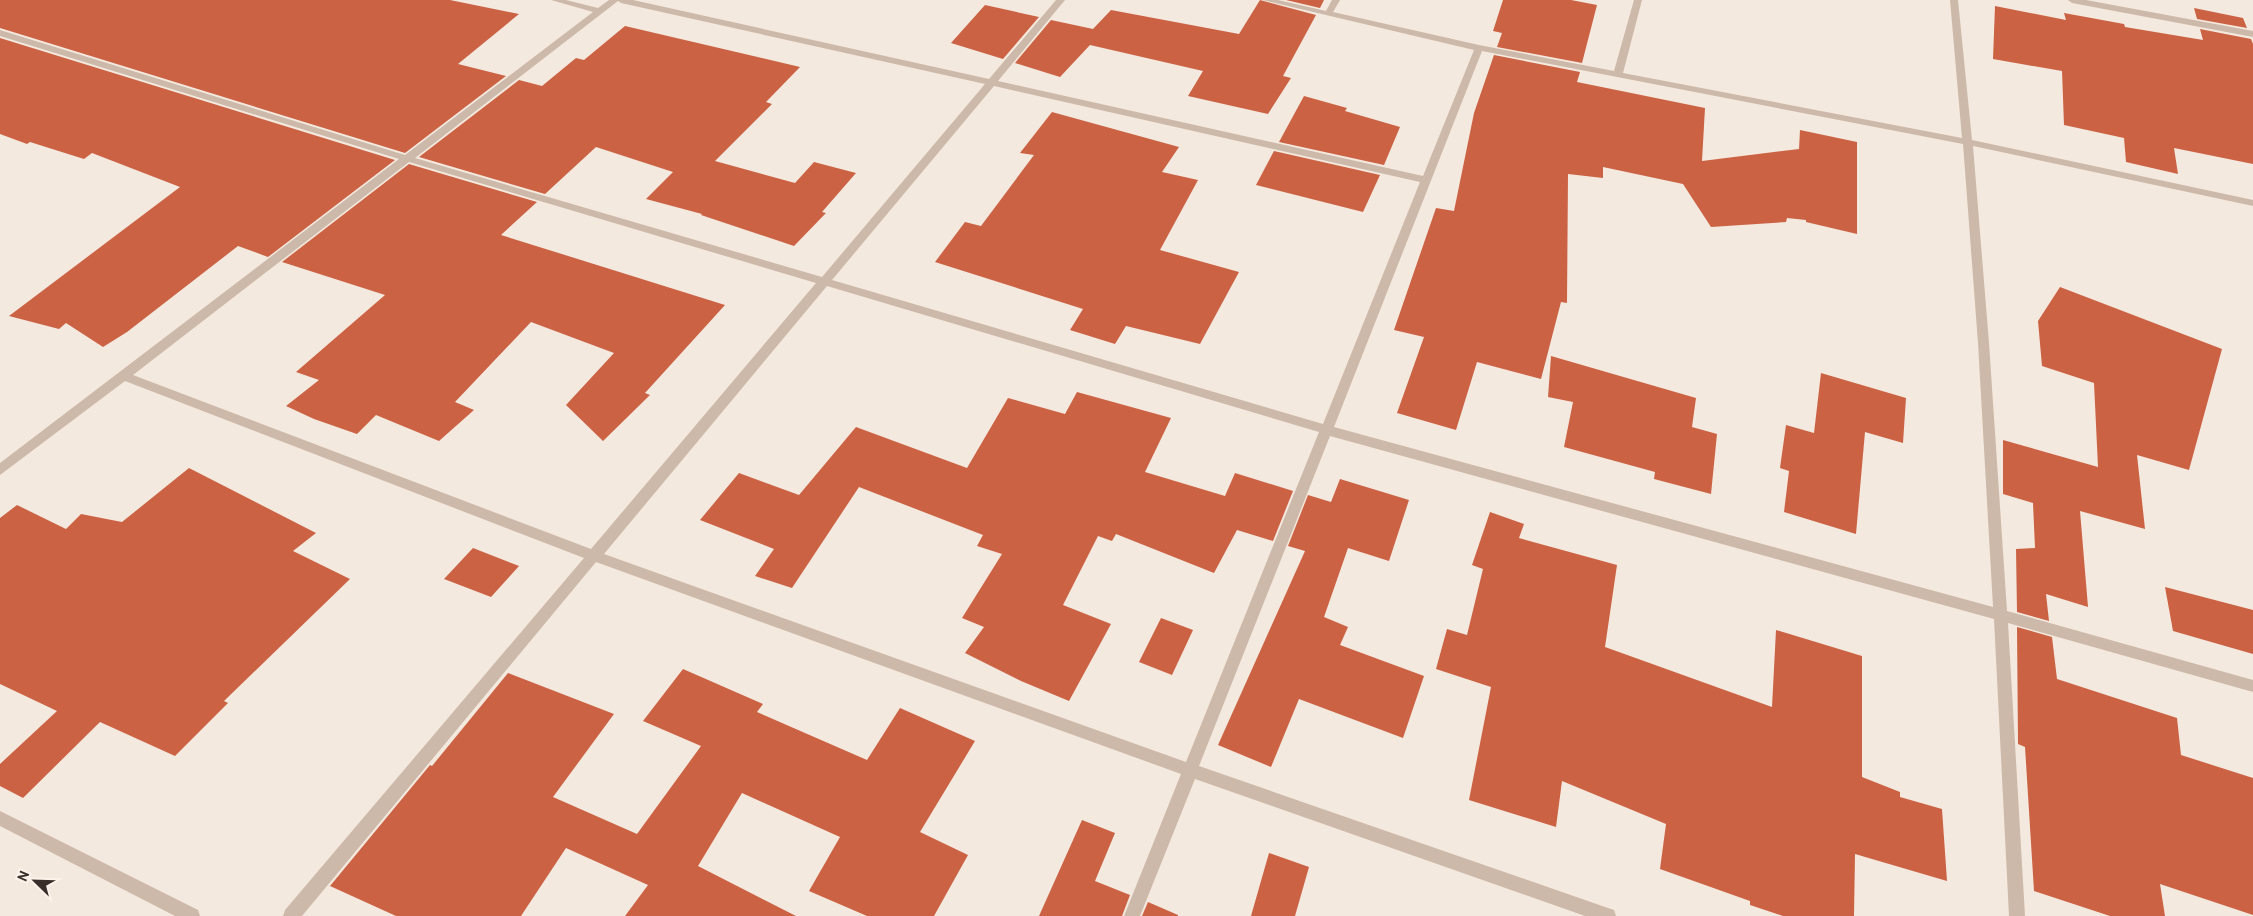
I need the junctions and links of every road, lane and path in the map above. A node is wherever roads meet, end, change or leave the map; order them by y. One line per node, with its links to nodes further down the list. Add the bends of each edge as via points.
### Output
1 (554, 0): 10 (street)
2 (614, 0): 10 (street)
3 (621, 0): 16 (street)
4 (1061, 0): 16 (street)
5 (1267, 0): 11 (street)
6 (1336, 0): 11 (street)
7 (1638, 0): 15 (street)
8 (1954, 0): 17 (street)
9 (2072, 0): 13 (street)
10 (600, 12): 18 (street)
11 (1328, 14): 14 (street)
12 (0, 33): 18 (street)
13 (2253, 34)
14 (1480, 48): 15 (street); 19 (street)
15 (1618, 74): 17 (street)
16 (992, 82): 19 (street); 21 (street)
17 (1969, 142): 20 (street); 26 (street)
18 (408, 159): 21 (street); 22 (street)
19 (1427, 180): 23 (street)
20 (2253, 203)
21 (825, 281): 23 (street); 25 (street)
22 (124, 376): 24 (street); 25 (street)
23 (1327, 430): 26 (street); 28 (street)
24 (0, 470)
25 (594, 556): 28 (street); 31 (street)
26 (2001, 615): 27 (street); 34 (street)
27 (2253, 686)
28 (1190, 770): 32 (street); 33 (street)
29 (0, 818): 30 (street)
30 (192, 916)
31 (291, 916)
32 (1132, 916)
33 (1608, 916)
34 (2017, 916)

